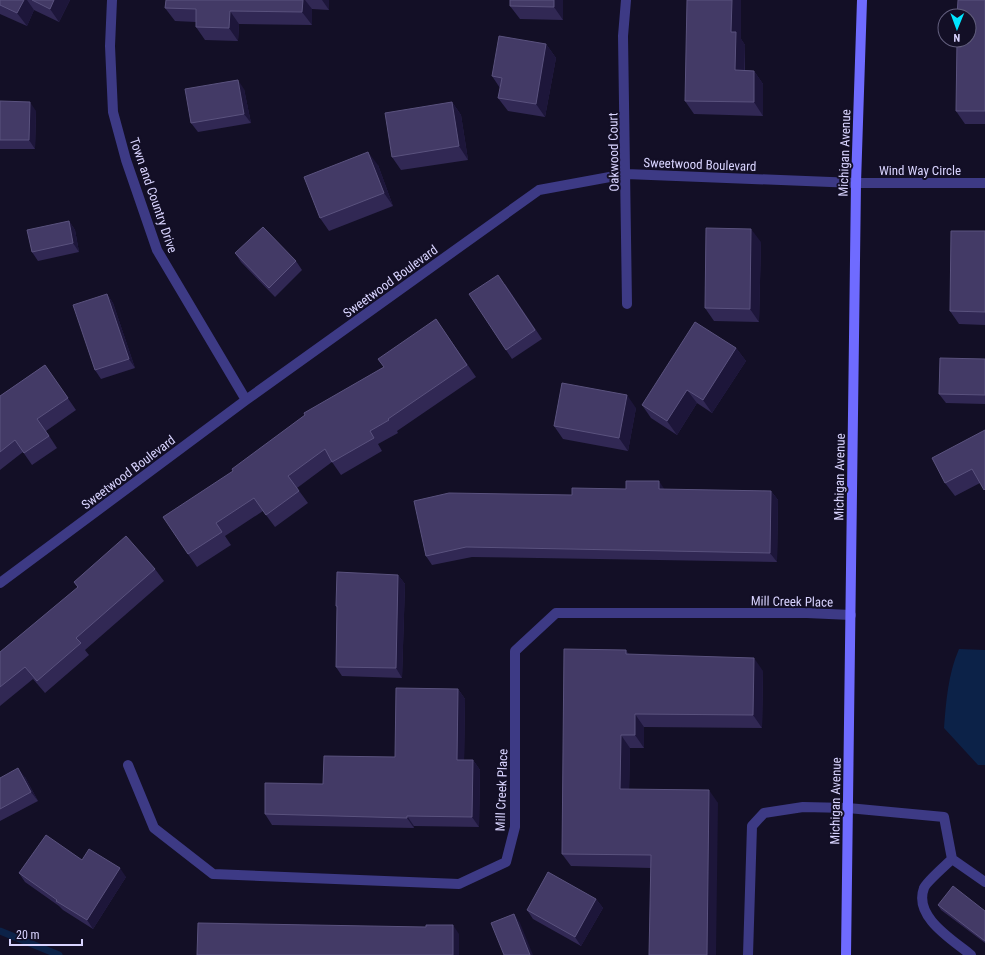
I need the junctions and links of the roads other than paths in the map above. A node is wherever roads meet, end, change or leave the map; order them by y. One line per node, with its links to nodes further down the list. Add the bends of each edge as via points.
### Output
1 (112, 0): 8 (street, Town and Country Drive, via 110,46 113,112 126,160 157,250)
2 (626, 0): 4 (street, Oakwood Court, via 623,36)
3 (862, 0): 5 (main road, Michigan Avenue)
4 (626, 174): 5 (street, Sweetwood Boulevard); 7 (street, Oakwood Court); 8 (street, Sweetwood Boulevard, via 539,190)
5 (856, 183): 6 (street, Wind Way Circle); 10 (main road, Michigan Avenue)
6 (985, 183)
7 (627, 304)
8 (246, 400): 9 (street, Sweetwood Boulevard)
9 (0, 583)
10 (851, 615): 11 (street, Mill Creek Place, via 556,613 515,651 515,827 506,862 459,884 213,874 154,828); 12 (main road, Michigan Avenue)
11 (128, 765)
12 (848, 808): 13 (street, via 944,817); 15 (street, via 803,807 764,813 752,826); 16 (main road, Michigan Avenue)
13 (952, 859): 14 (street); 17 (street, via 924,888 922,900 925,913 932,923)
14 (985, 882)
15 (748, 955)
16 (846, 955)
17 (971, 955)

